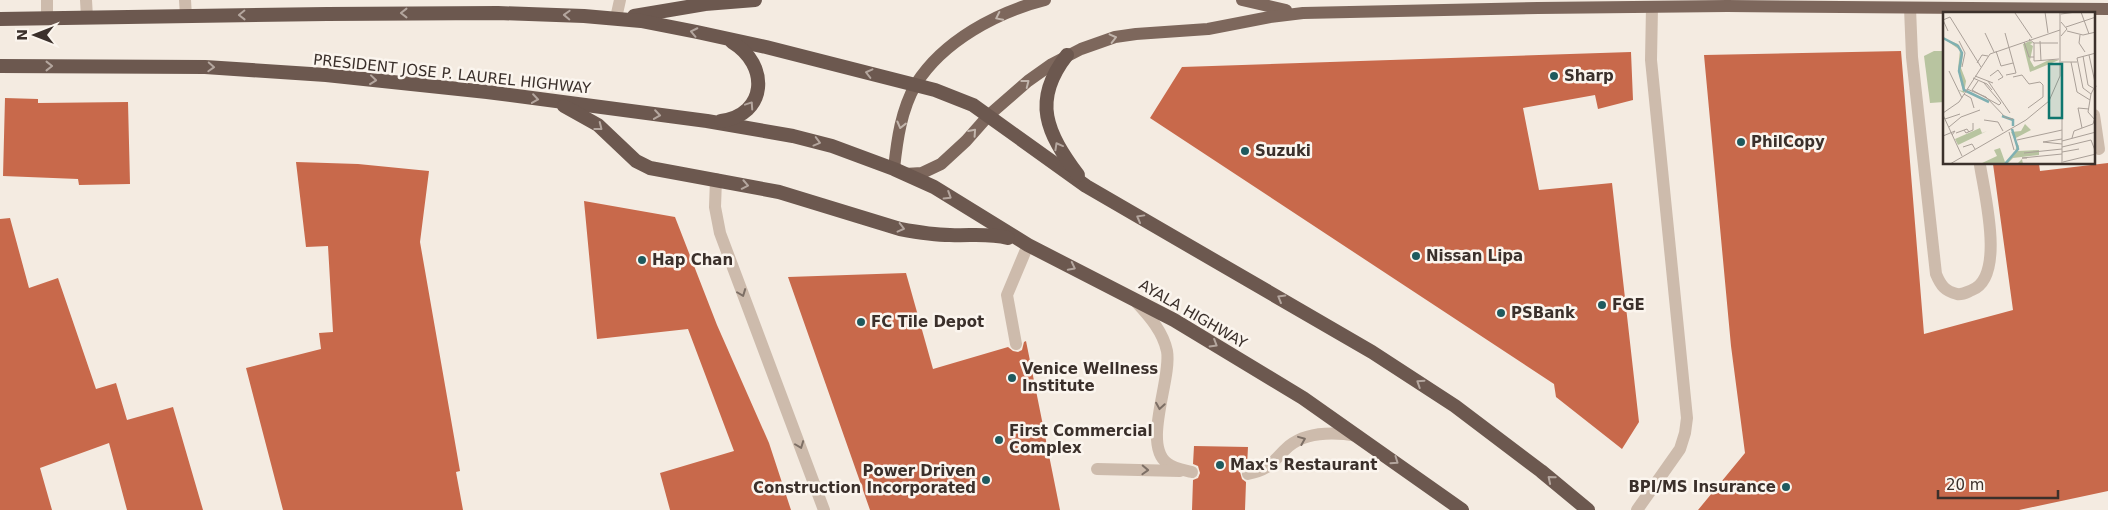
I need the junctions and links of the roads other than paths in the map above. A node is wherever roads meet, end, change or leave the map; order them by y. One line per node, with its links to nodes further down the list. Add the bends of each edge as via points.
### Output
1 (47, 0): 18 (lane)
2 (86, 0): 17 (lane)
3 (185, 0): 16 (lane)
4 (620, 0): 19 (lane)
5 (755, 0): 19 (highway)
6 (1045, 0): 24 (main road, one-way to 24, via 978,27 944,53)
7 (1242, 0): 15 (main road)
8 (1538, 4): 11 (main road); 15 (main road)
9 (1687, 4): 11 (main road); 12 (main road)
10 (1936, 4): 12 (main road); 14 (main road)
11 (1650, 5): 43 (lane, via 1651,60 1688,418 1680,449)
12 (1910, 8): 30 (lane, via 1912,57 1936,274 1940,285 1949,292 1961,294 1976,289 1986,276 1991,259)
13 (2108, 9): 14 (main road)
14 (2087, 11)
15 (1303, 13): 22 (main road, one-way to 15, via 1115,37 1208,29)
16 (186, 16): 17 (highway); 19 (highway, one-way to 16, via 498,13)
17 (87, 17): 18 (highway)
18 (47, 18): 20 (highway)
19 (616, 18): 21 (highway, one-way to 19)
20 (0, 19)
21 (717, 37): 24 (highway, one-way to 21); 27 (highway, one-way to 21, via 729,120 742,114 752,103 759,82 758,71 748,54)
22 (1067, 55): 26 (main road, one-way to 22, via 1028,80); 33 (highway, one-way to 22, via 1058,148 1046,112 1051,80)
23 (0, 66): 25 (highway, PRESIDENT JOSE P. LAUREL HIGHWAY, one-way to 25, via 253,70 487,92)
24 (916, 84): 26 (highway, via 953,96); 31 (main road, one-way to 31, via 900,127)
25 (557, 102): 27 (highway, PRESIDENT JOSE P. LAUREL HIGHWAY, one-way to 27); 32 (highway, one-way to 32, via 598,125 643,165)
26 (989, 115): 31 (main road, one-way to 26, via 922,174 941,164); 33 (highway)
27 (707, 122): 31 (highway, PRESIDENT JOSE P. LAUREL HIGHWAY, one-way to 31, via 832,146)
28 (2096, 129): 29 (lane)
29 (2099, 149)
30 (1980, 165)
31 (899, 172): 34 (highway, AYALA HIGHWAY, one-way to 34, via 934,187)
32 (716, 179): 34 (highway, one-way to 34, via 798,198 900,229 936,234 998,235); 40 (lane, one-way to 40, via 715,207 720,233)
33 (1086, 186): 42 (highway, one-way to 33, via 1455,406 1372,352)
34 (1028, 245): 35 (highway, AYALA HIGHWAY, one-way to 35); 36 (lane, via 1007,295)
35 (1134, 299): 37 (highway, AYALA HIGHWAY, one-way to 37, via 1303,398); 38 (lane, via 1156,326 1167,353 1157,429 1160,454 1173,467 1192,472)
36 (1016, 344)
37 (1359, 436): 39 (lane, one-way to 37, via 1266,468 1291,445 1306,438 1334,433); 41 (highway, AYALA HIGHWAY, one-way to 41)
38 (1097, 469)
39 (1248, 474)
40 (824, 510)
41 (1462, 510)
42 (1588, 510)
43 (1637, 510)

